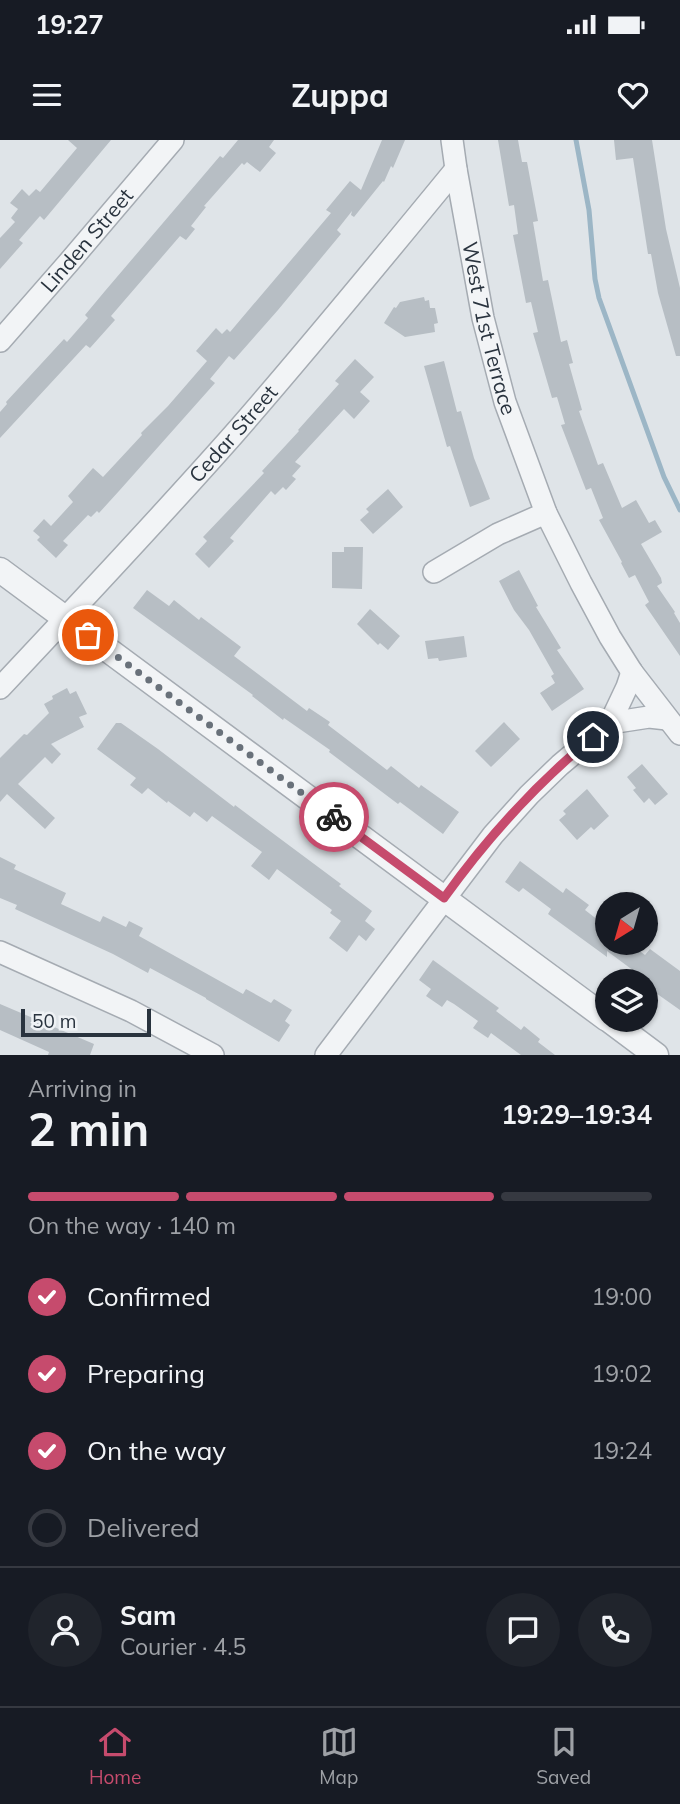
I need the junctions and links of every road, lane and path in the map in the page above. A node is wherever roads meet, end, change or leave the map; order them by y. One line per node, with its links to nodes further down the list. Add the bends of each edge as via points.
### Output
1 (173, 140): 4 (street, Linden Street)
2 (452, 140): 3 (street, West 71st Terrace)
3 (456, 169): 5 (street, West 71st Terrace, via 478,293 505,401); 8 (street, Cedar Street, via 233,434)
4 (0, 341)
5 (546, 513): 7 (street, via 498,534); 9 (street, West 71st Terrace)
6 (0, 570): 8 (street)
7 (434, 572)
8 (66, 619): 10 (street, Cedar Street); 13 (street)
9 (632, 672): 11 (street); 12 (street, West 71st Terrace)
10 (0, 688)
11 (610, 723): 12 (street, via 649,717); 13 (street, via 529,795)
12 (674, 726)
13 (444, 898): 15 (street); 18 (street)
14 (0, 952): 17 (street, via 131,1011)
15 (595, 1010)
16 (624, 1032): 19 (street)
17 (213, 1055)
18 (326, 1055)
19 (656, 1055)

